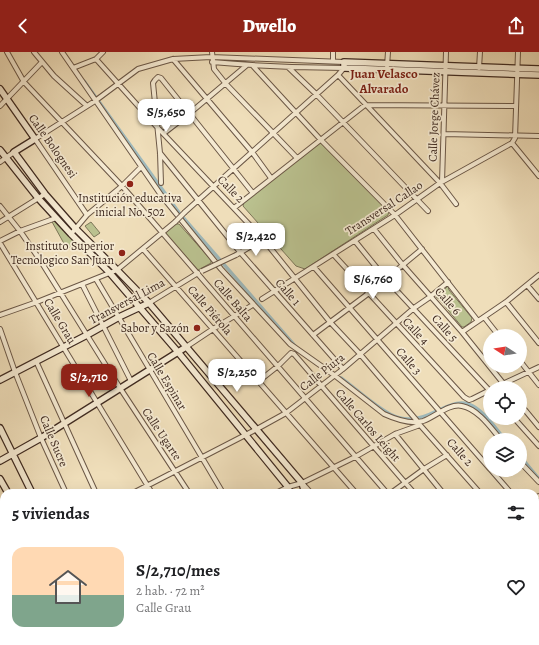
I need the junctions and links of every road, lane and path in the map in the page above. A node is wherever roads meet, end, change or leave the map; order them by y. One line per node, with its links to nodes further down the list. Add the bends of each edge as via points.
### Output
1 (7, 52): 27 (street, Calle Balta)
2 (34, 52): 13 (street)
3 (62, 52): 19 (street)
4 (103, 52): 12 (street)
5 (333, 52): 14 (street)
6 (388, 52): 18 (street)
7 (446, 52): 22 (street, Calle Jorge Chávez)
8 (480, 52): 21 (street)
9 (518, 52): 24 (street)
10 (212, 57): 11 (street); 14 (street); 15 (street); 29 (street, via 214,69)
11 (173, 58): 28 (street, via 138,69); 32 (street)
12 (96, 59): 19 (street); 28 (street, Calle 2)
13 (42, 62): 27 (street); 38 (street)
14 (333, 62): 16 (street)
15 (247, 65): 17 (street); 29 (street)
16 (344, 65): 18 (main road); 20 (street); 25 (street)
17 (253, 66): 20 (street); 40 (street)
18 (387, 66): 22 (main road)
19 (74, 68): 34 (street)
20 (288, 68): 31 (street)
21 (479, 68): 22 (main road); 24 (main road)
22 (446, 69): 24 (main road); 35 (street, Calle Jorge Chávez)
23 (539, 69): 24 (main road)
24 (517, 72): 26 (main road); 39 (street)
25 (338, 75): 31 (street); 36 (street)
26 (539, 75)
27 (24, 82): 33 (street); 42 (street, Calle Balta)
28 (118, 84): 34 (street); 44 (street, Calle 2)
29 (226, 84): 32 (street); 46 (street)
30 (0, 89): 33 (main road, Calle Bolognesi)
31 (316, 94): 40 (street); 43 (street)
32 (208, 99): 41 (street); 55 (street)
33 (7, 100): 37 (street); 51 (main road, Calle Bolognesi)
34 (97, 100): 38 (street); 60 (street)
35 (445, 104): 36 (street); 39 (street); 47 (street, Calle Jorge Chávez)
36 (365, 105): 43 (street); 65 (street)
37 (0, 106)
38 (86, 106): 42 (street)
39 (516, 106): 48 (street)
40 (296, 112): 46 (street); 50 (street)
41 (190, 113): 44 (street, via 158,77 153,83); 45 (street); 61 (street)
42 (62, 122): 51 (street); 66 (street, Calle Balta)
43 (343, 122): 50 (street); 72 (street)
44 (157, 128): 45 (street, Calle 2); 56 (street)
45 (164, 133): 67 (street, Calle 2)
46 (273, 133): 55 (street); 58 (street)
47 (444, 134): 48 (street); 65 (street, Calle Jorge Chávez)
48 (515, 136): 49 (street); 52 (street)
49 (539, 136)
50 (320, 138): 58 (street); 78 (street)
51 (35, 139): 54 (main road); 77 (street, Calle Bolognesi)
52 (512, 143): 62 (street); 65 (street, Transversal Callao)
53 (0, 150): 57 (main road)
54 (14, 152): 57 (street); 69 (main road)
55 (252, 152): 61 (street); 63 (street)
56 (160, 153): 64 (street); 71 (street, Calle 1)
57 (6, 158): 59 (street); 70 (main road)
58 (297, 158): 63 (street)
59 (0, 162)
60 (141, 167): 66 (street); 148 (street, via 221,269 290,344)
61 (234, 169): 67 (street); 68 (street)
62 (539, 176)
63 (271, 178): 68 (street)
64 (161, 183)
65 (441, 183): 72 (street, Transversal Callao); 73 (street)
66 (122, 186): 77 (street); 85 (street, Calle Balta)
67 (213, 187): 71 (street); 75 (street, Calle 2)
68 (252, 192): 75 (street)
69 (45, 194): 70 (street); 82 (main road)
70 (38, 198): 79 (street); 80 (main road)
71 (198, 200): 85 (street, bridge); 92 (street, Calle 1)
72 (418, 200): 76 (street); 78 (street, Transversal Callao)
73 (456, 204)
74 (0, 206): 79 (street, Calle Ugarte)
75 (234, 208): 87 (street, Calle 2)
76 (428, 211)
77 (87, 215): 82 (street)
78 (395, 215): 83 (street, Transversal Callao); 91 (street)
79 (8, 217): 81 (street); 84 (street, Calle Ugarte)
80 (56, 218): 84 (street); 86 (main road)
81 (0, 222)
82 (75, 228): 86 (street); 96 (main road)
83 (374, 229): 88 (street, Transversal Callao); 94 (street, Calle 6)
84 (20, 231): 89 (street); 108 (street, Calle Ugarte)
85 (162, 233): 90 (street); 98 (street, Calle Balta)
86 (71, 234): 97 (main road)
87 (263, 239): 92 (street, Transversal Lima); 100 (street, Calle 2)
88 (355, 240): 93 (street, Transversal Callao); 101 (street, Calle 5)
89 (0, 242): 113 (street, Calle Grau)
90 (143, 249): 96 (street); 106 (street, Calle Piérola)
91 (422, 249): 94 (street); 103 (street)
92 (238, 253): 98 (street, Transversal Lima, bridge); 107 (street, Calle 1)
93 (333, 254): 95 (street, Transversal Callao); 109 (street, Calle 4)
94 (402, 264): 101 (street); 110 (street, Calle 6)
95 (314, 267): 100 (street, Transversal Callao); 118 (street, Calle 3)
96 (117, 270): 97 (street); 115 (main road)
97 (109, 272): 102 (street); 117 (main road)
98 (197, 274): 106 (street, Transversal Lima); 121 (street, Calle Balta)
99 (539, 275): 105 (street)
100 (295, 278): 107 (street, Transversal Callao); 125 (street, Calle 2)
101 (386, 278): 109 (street); 119 (street, Calle 5)
102 (96, 279): 104 (street); 122 (street, Calle Espinar)
103 (448, 282): 110 (street, Calle Piura); 124 (street)
104 (82, 284): 108 (street); 127 (street)
105 (527, 285): 112 (street); 114 (street)
106 (176, 287): 115 (street, Transversal Lima); 129 (street, Calle Piérola)
107 (274, 291): 111 (street, Transversal Callao); 133 (street, Calle 1)
108 (61, 292): 113 (street); 132 (street, Calle Ugarte)
109 (369, 293): 118 (street); 126 (street, Calle 4)
110 (430, 297): 119 (street, Calle Piura); 131 (street, Calle 6)
111 (262, 299)
112 (539, 299)
113 (37, 302): 120 (street); 136 (street, Calle Grau)
114 (506, 302): 123 (street); 135 (street)
115 (149, 303): 117 (main road, Transversal Lima); 137 (main road)
116 (251, 306): 121 (street)
117 (139, 308): 122 (main road, Transversal Lima); 138 (main road)
118 (349, 308): 125 (street); 134 (street, Calle 3)
119 (414, 308): 126 (street, Calle Piura); 154 (street, Calle 5)
120 (0, 314)
121 (234, 316): 129 (street); 141 (street, Calle Balta)
122 (119, 317): 127 (main road, Transversal Lima); 144 (street, Calle Espinar)
123 (484, 317): 124 (street); 130 (street)
124 (478, 321): 131 (street)
125 (330, 322): 133 (street); 139 (street, Calle 2)
126 (396, 324): 134 (street, Calle Piura); 158 (street, Calle 4, via 464,397 469,400)
127 (104, 326): 132 (main road, Transversal Lima); 150 (street)
128 (0, 329): 146 (street, Calle Sucre)
129 (213, 329): 137 (street); 151 (street, Calle Piérola)
130 (493, 329)
131 (462, 332): 152 (street, Calle 6)
132 (87, 335): 136 (main road, Transversal Lima); 157 (street, Calle Ugarte)
133 (313, 336): 143 (street, Calle 1)
134 (377, 339): 139 (street, Calle Piura); 161 (street, Calle 3)
135 (539, 343)
136 (64, 347): 140 (main road, Transversal Lima); 160 (street, Calle Grau)
137 (186, 347): 138 (main road); 169 (main road)
138 (178, 352): 144 (main road); 172 (main road)
139 (360, 354): 143 (street, Calle Piura); 164 (street, Calle 2)
140 (36, 361): 146 (main road, Transversal Lima); 165 (street)
141 (278, 366): 151 (street); 155 (street, Calle Carlos Leight, via 291,353 294,354); 159 (street, Calle Balta)
142 (539, 367): 147 (street)
143 (343, 369): 148 (street, Calle Piura)
144 (149, 370): 150 (main road); 178 (street, Calle Espinar)
145 (527, 370): 147 (street)
146 (15, 372): 149 (main road, Transversal Lima); 173 (street, Calle Sucre)
147 (529, 372): 153 (street); 156 (street)
148 (334, 375): 155 (street, Calle Piura); 164 (street, via 384,414 398,420)
149 (0, 380)
150 (131, 381): 157 (main road)
151 (259, 381): 163 (street, Calle Piérola)
152 (501, 381)
153 (510, 381)
154 (483, 383)
155 (321, 385): 159 (street, Calle Piura); 175 (street, Calle Carlos Leight)
156 (539, 385)
157 (120, 388): 160 (main road); 185 (street, Calle Ugarte)
158 (483, 394)
159 (305, 398): 163 (street, Calle Piura); 179 (street, Calle Balta)
160 (97, 403): 165 (main road); 191 (street, Calle Grau)
161 (440, 412): 164 (street); 170 (street, via 461,405 473,411); 181 (street, Calle 3)
162 (527, 412): 167 (street)
163 (286, 413): 169 (street, Calle Piura); 182 (street, Calle Piérola)
164 (418, 422)
165 (64, 424): 173 (main road); 196 (street)
166 (520, 425): 174 (street)
167 (539, 427)
168 (0, 428): 176 (main road)
169 (257, 429): 172 (street, Calle Piura); 189 (main road)
170 (494, 433)
171 (395, 434): 175 (street); 177 (street, Calle 2, via 418,425 422,426); 183 (street)
172 (245, 435): 178 (street, Calle Piura); 192 (main road)
173 (42, 438): 176 (main road); 195 (street, Calle Sucre)
174 (539, 446)
175 (373, 447): 179 (street); 190 (street, Calle Carlos Leight)
176 (12, 454): 180 (main road); 194 (main road)
177 (447, 455): 183 (street); 209 (street, Calle 2)
178 (201, 457): 185 (street, Calle Piura); 200 (street, Calle Espinar)
179 (355, 457): 182 (street); 205 (street, Calle Balta)
180 (0, 462)
181 (483, 462)
182 (333, 467): 189 (street); 204 (street, Calle Piérola)
183 (424, 469): 190 (street); 208 (street)
184 (527, 469): 188 (street)
185 (175, 471): 191 (street, Calle Piura); 199 (street, Calle Ugarte)
186 (496, 477): 210 (street, Calle 3)
187 (0, 479): 193 (main road)
188 (539, 482)
189 (302, 483): 192 (street); 202 (main road); 203 (street)
190 (405, 483): 206 (street); 207 (street, Calle Carlos Leight)
191 (148, 486): 197 (street, Calle Piura); 198 (street, Calle Grau)
192 (288, 487): 201 (street)
193 (6, 489)
194 (30, 489)
195 (64, 489)
196 (94, 489)
197 (142, 489)
198 (150, 489)
199 (186, 489)
200 (221, 489)
201 (284, 489)
202 (304, 489)
203 (307, 489)
204 (352, 489)
205 (383, 489)
206 (397, 489)
207 (410, 489)
208 (440, 489)
209 (477, 489)
210 (507, 489)

